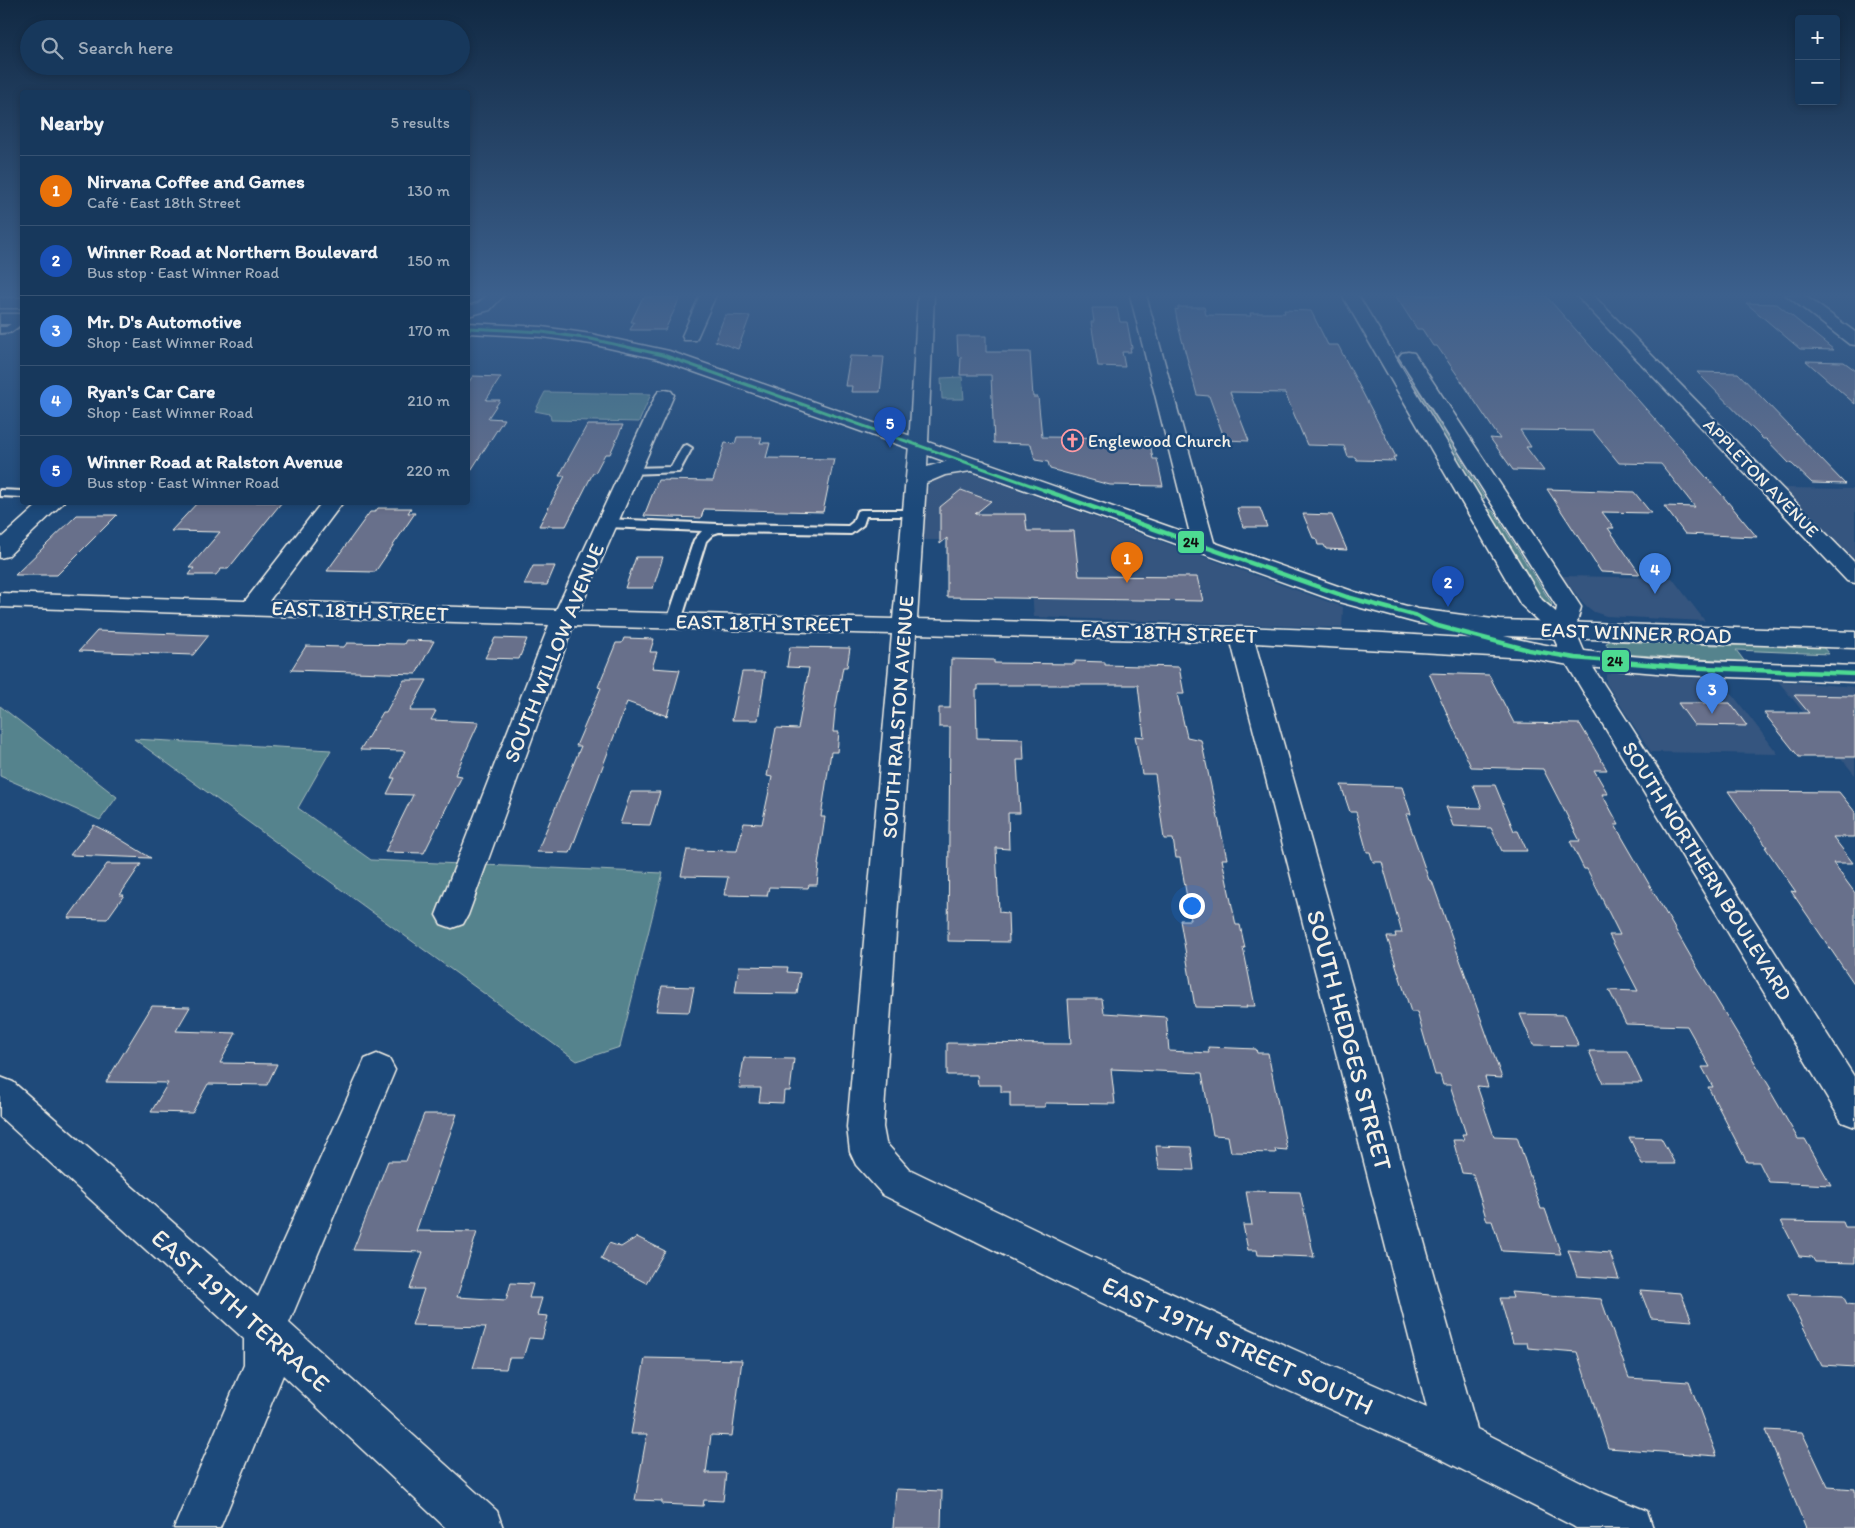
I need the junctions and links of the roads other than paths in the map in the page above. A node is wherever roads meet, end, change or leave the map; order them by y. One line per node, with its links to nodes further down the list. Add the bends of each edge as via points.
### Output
1 (696, 366): 10 (street, EAST WINNER ROAD)
2 (923, 366): 10 (street, SOUTH RALSTON AVENUE)
3 (1157, 366): 24 (street)
4 (1392, 366): 7 (street, SOUTH NORTHERN BOULEVARD)
5 (1414, 366): 8 (street)
6 (1655, 366): 26 (street, APPLETON AVENUE)
7 (1398, 376): 8 (street); 17 (street, SOUTH NORTHERN BOULEVARD)
8 (1420, 376): 18 (street)
9 (665, 395): 13 (street, SOUTH WILLOW AVENUE)
10 (919, 445): 12 (street, EAST WINNER ROAD); 14 (street, SOUTH RALSTON AVENUE)
11 (687, 448): 13 (lane, via 676,470)
12 (977, 466): 14 (street, via 941,469); 24 (street, EAST WINNER ROAD)
13 (630, 471): 22 (street, SOUTH WILLOW AVENUE)
14 (916, 480): 21 (street, SOUTH RALSTON AVENUE)
15 (0, 494): 16 (lane)
16 (20, 494)
17 (1474, 504): 18 (street); 34 (street, SOUTH NORTHERN BOULEVARD, via 1534,605)
18 (1503, 504): 34 (street, via 1569,606)
19 (51, 505): 25 (street)
20 (331, 505): 29 (street)
21 (914, 513): 23 (lane, via 861,513 859,523 851,530); 33 (street, SOUTH RALSTON AVENUE)
22 (607, 523): 23 (lane); 31 (street, SOUTH WILLOW AVENUE)
23 (718, 528): 32 (lane, via 700,540)
24 (1204, 546): 30 (street, EAST WINNER ROAD, via 1348,597)
25 (0, 550)
26 (1847, 560): 27 (street, APPLETON AVENUE)
27 (1855, 576)
28 (0, 600): 29 (street, EAST 18TH STREET)
29 (252, 608): 31 (street, EAST 18TH STREET)
30 (1417, 616): 34 (street, EAST WINNER ROAD, via 1500,628); 37 (street, EAST WINNER ROAD, via 1434,625)
31 (564, 618): 32 (street, EAST 18TH STREET); 40 (street, SOUTH WILLOW AVENUE)
32 (674, 620): 33 (street, EAST 18TH STREET)
33 (905, 626): 35 (street, EAST 18TH STREET); 44 (street, SOUTH RALSTON AVENUE, via 865,1127)
34 (1563, 630): 36 (street, EAST WINNER ROAD); 38 (street, SOUTH NORTHERN BOULEVARD)
35 (1241, 635): 37 (street, EAST 18TH STREET); 46 (street, SOUTH HEDGES STREET)
36 (1855, 640)
37 (1529, 650): 38 (street, EAST WINNER ROAD)
38 (1575, 658): 39 (street, EAST WINNER ROAD, via 1680,667); 43 (street, SOUTH NORTHERN BOULEVARD)
39 (1855, 674)
40 (452, 915)
41 (377, 1070): 45 (street)
42 (0, 1094): 45 (street, EAST 19TH TERRACE)
43 (1855, 1110)
44 (867, 1139): 46 (street, EAST 19TH STREET SOUTH, via 869,1152 896,1182 1078,1271)
45 (264, 1330): 47 (street, via 265,1366); 48 (street, EAST 19TH TERRACE)
46 (1459, 1444): 49 (street, EAST 19TH STREET SOUTH)
47 (197, 1528)
48 (480, 1528)
49 (1630, 1528)

